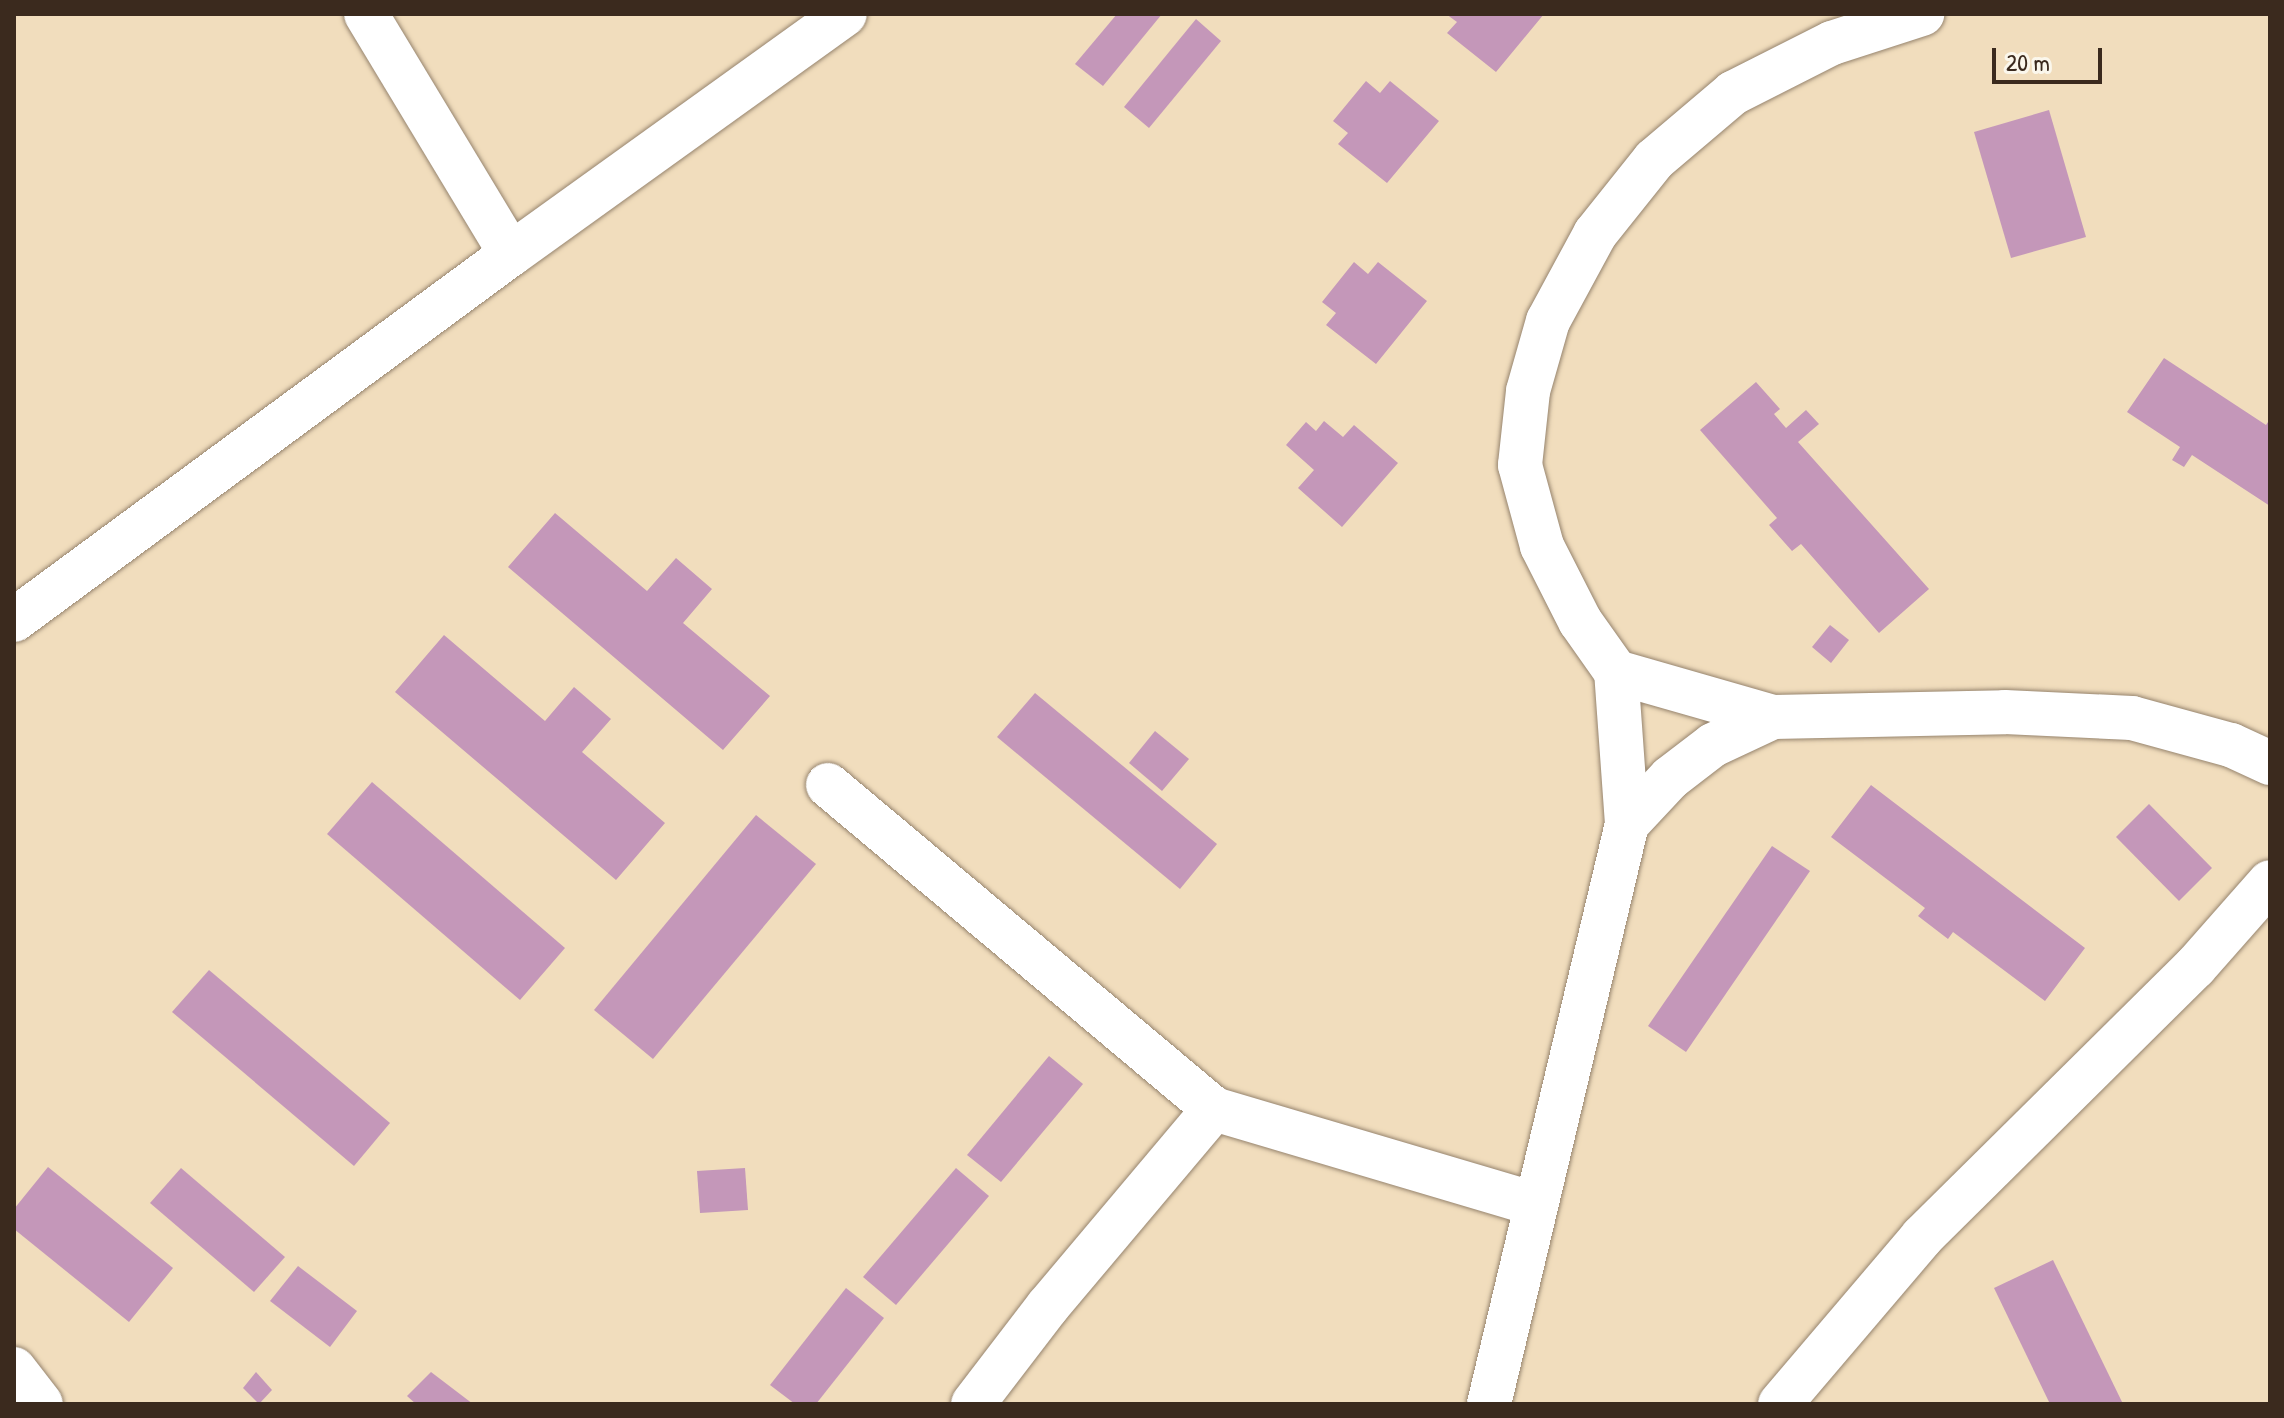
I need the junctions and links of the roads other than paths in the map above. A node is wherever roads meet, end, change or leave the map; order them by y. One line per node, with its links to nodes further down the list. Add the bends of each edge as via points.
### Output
1 (366, 14): 4 (street)
2 (845, 14): 4 (street)
3 (1922, 14): 6 (street, via 1832,43 1733,93 1654,160 1595,234 1548,321 1528,391 1520,465 1542,546 1580,621)
4 (511, 254): 5 (street)
5 (14, 620)
6 (1616, 672): 7 (street); 10 (street)
7 (1773, 717): 8 (street, via 2005,712 2132,718 2231,745); 10 (street, via 1713,745 1670,778)
8 (2270, 763)
9 (828, 785): 12 (street)
10 (1627, 824): 13 (street)
11 (2270, 882): 18 (street, via 2195,967 1922,1237)
12 (1214, 1109): 13 (street); 16 (street)
13 (1534, 1204): 17 (street)
14 (14, 1369): 15 (street)
15 (41, 1404)
16 (973, 1404)
17 (1489, 1404)
18 (1780, 1404)

